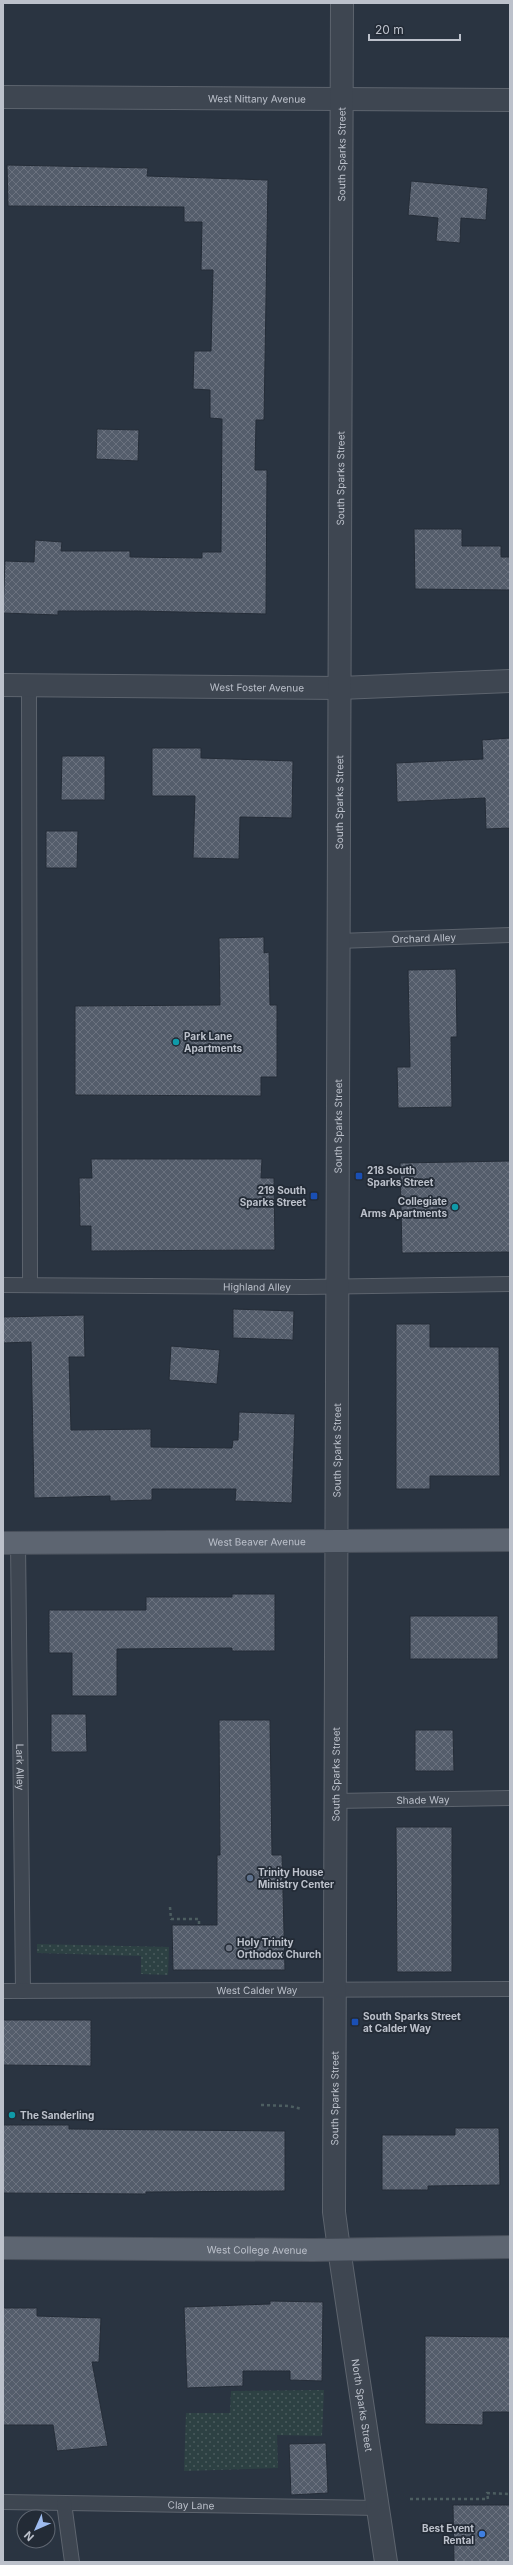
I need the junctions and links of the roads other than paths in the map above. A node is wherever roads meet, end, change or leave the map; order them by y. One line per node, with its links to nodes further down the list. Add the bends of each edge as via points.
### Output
1 (342, 3): 3 (street, South Sparks Street)
2 (3, 97): 3 (street, West Nittany Avenue)
3 (342, 98): 4 (street, West Nittany Avenue); 8 (street, South Sparks Street)
4 (510, 100)
5 (510, 681): 8 (street, West Foster Avenue)
6 (3, 685): 7 (street, West Foster Avenue)
7 (29, 685): 8 (street, West Foster Avenue); 13 (lane)
8 (340, 688): 10 (street, South Sparks Street)
9 (510, 935): 10 (lane, Orchard Alley)
10 (338, 941): 14 (street, South Sparks Street)
11 (510, 1284): 14 (lane, Highland Alley)
12 (3, 1285): 13 (lane, Highland Alley)
13 (30, 1285): 14 (lane, Highland Alley)
14 (336, 1286): 16 (street, South Sparks Street)
15 (510, 1540): 16 (main road, West Beaver Avenue)
16 (335, 1542): 17 (main road, West Beaver Avenue); 19 (street, South Sparks Street)
17 (10, 1543): 22 (lane, Lark Alley)
18 (510, 1798): 19 (lane, Shade Way)
19 (335, 1801): 23 (street, South Sparks Street)
20 (510, 1989): 23 (lane, West Calder Way)
21 (3, 1991): 22 (lane, West Calder Way)
22 (23, 1991): 23 (lane, West Calder Way)
23 (335, 1991): 26 (street, South Sparks Street, via 334,2212)
24 (510, 2247): 26 (main road, West College Avenue)
25 (3, 2248): 26 (main road, West College Avenue)
26 (339, 2249): 29 (street, North Sparks Street)
27 (3, 2502): 28 (lane, Clay Lane)
28 (64, 2503): 29 (lane, Clay Lane); 30 (lane)
29 (379, 2508): 31 (street, North Sparks Street)
30 (72, 2562)
31 (386, 2562)

